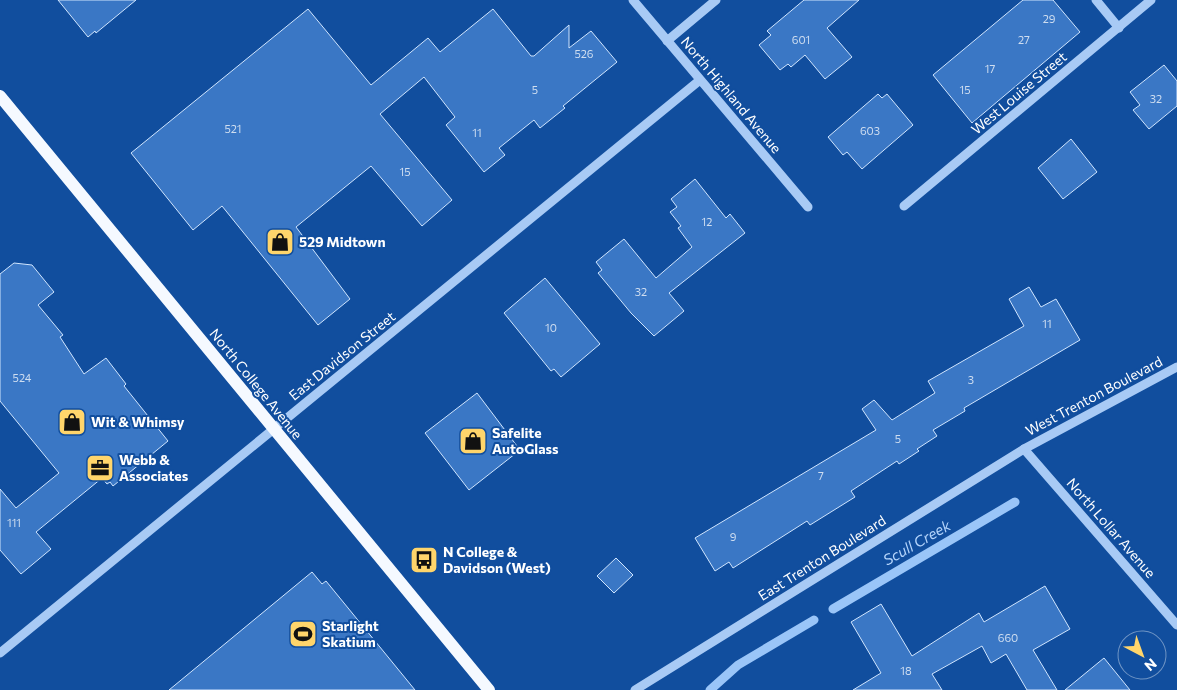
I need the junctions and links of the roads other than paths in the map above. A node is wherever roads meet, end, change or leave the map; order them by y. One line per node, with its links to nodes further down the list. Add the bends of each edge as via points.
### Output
1 (633, 0): 6 (street, North Highland Avenue)
2 (716, 0): 6 (street)
3 (1096, 0): 5 (street)
4 (1151, 0): 5 (street, West Louise Street)
5 (1119, 28): 9 (street, West Louise Street)
6 (667, 41): 7 (street, North Highland Avenue)
7 (700, 80): 10 (street, North Highland Avenue); 12 (street, East Davidson Street)
8 (0, 96): 12 (main road, North College Avenue)
9 (904, 206)
10 (808, 207)
11 (1177, 367): 13 (street, West Trenton Boulevard)
12 (274, 430): 15 (street, East Davidson Street); 16 (main road, North College Avenue)
13 (1024, 449): 14 (street, North Lollar Avenue); 17 (street, East Trenton Boulevard)
14 (1177, 625)
15 (0, 653)
16 (489, 690)
17 (635, 690)

